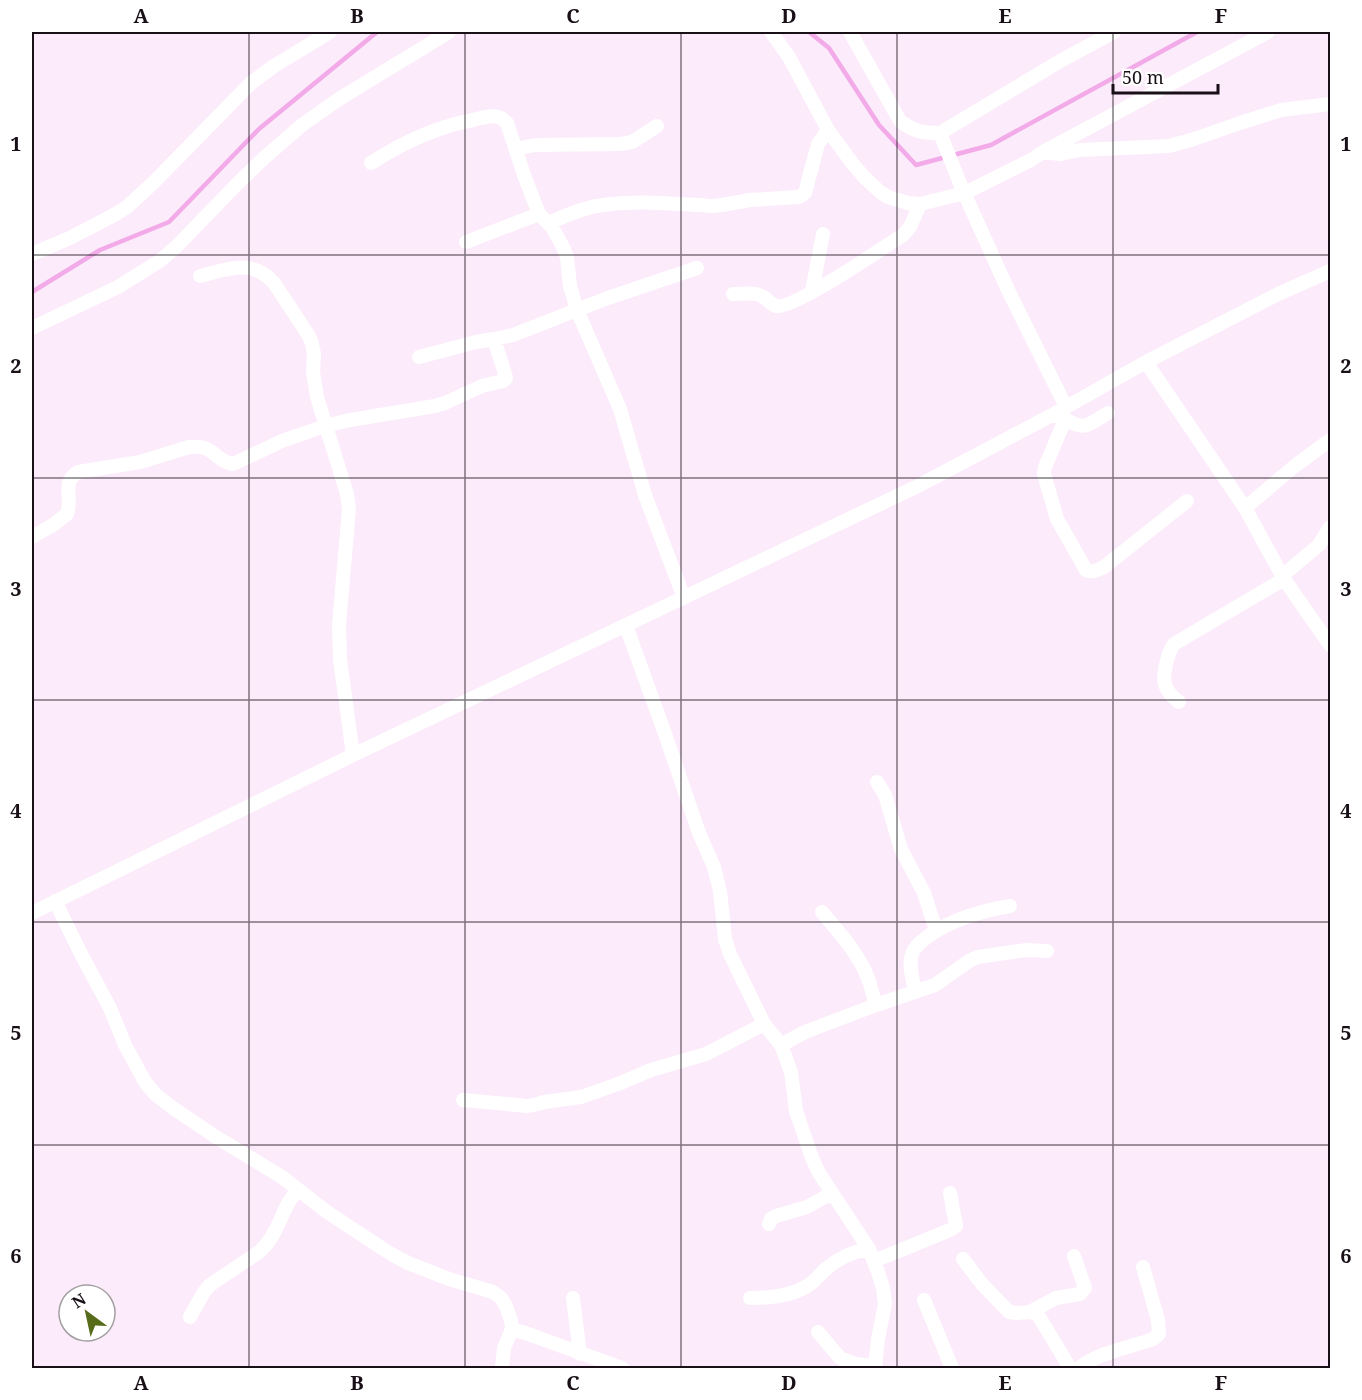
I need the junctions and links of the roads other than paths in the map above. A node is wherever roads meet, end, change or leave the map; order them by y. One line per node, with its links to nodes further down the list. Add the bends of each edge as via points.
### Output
1 (330, 32): 19 (street, via 251,83 127,207)
2 (449, 32): 26 (street, via 302,125 237,183 161,260 118,287)
3 (771, 32): 9 (street)
4 (850, 32): 10 (street, via 900,122 911,129)
5 (1114, 32): 10 (street)
6 (1268, 32): 12 (street)
7 (1330, 104): 12 (street, via 1281,110 1169,146)
8 (657, 126): 11 (street, via 632,142 621,144 535,145)
9 (828, 130): 15 (street, via 880,192 903,203); 16 (street, via 818,144 805,193 799,197 722,206 624,203)
10 (941, 136): 14 (street)
11 (515, 149): 13 (street, via 507,123 492,116 443,126); 16 (street)
12 (1043, 153): 14 (street)
13 (371, 163)
14 (963, 190): 15 (street); 31 (street)
15 (920, 204): 23 (street, via 903,235)
16 (544, 219): 18 (street); 25 (street, via 567,257)
17 (823, 234): 23 (street)
18 (466, 242)
19 (32, 254)
20 (697, 268): 25 (street)
21 (1330, 272): 29 (street, via 1278,294)
22 (200, 276): 32 (street, via 246,267 261,272 274,283 312,344 313,372)
23 (813, 291): 24 (street, via 778,306 758,294)
24 (733, 294)
25 (577, 310): 27 (street); 39 (street, via 620,410 645,495)
26 (32, 328)
27 (494, 339): 28 (street); 32 (street, via 506,378 503,381 482,386 445,404)
28 (419, 357)
29 (1146, 362): 31 (street); 35 (street)
30 (1108, 412): 31 (street, via 1083,427)
31 (1061, 413): 34 (street, via 1062,426 1044,474 1057,519 1086,570 1104,567); 39 (street)
32 (325, 426): 37 (street, via 233,464 198,446 140,462 78,472 69,481 67,514); 43 (street, via 349,509 339,625)
33 (1330, 440): 35 (street)
34 (1187, 501)
35 (1245, 508): 38 (street)
36 (1330, 528): 38 (street, via 1319,545)
37 (32, 537)
38 (1283, 578): 41 (street); 42 (street, via 1174,644 1164,684)
39 (684, 598): 40 (street)
40 (626, 626): 43 (street); 53 (street, via 714,867 730,954)
41 (1330, 645)
42 (1179, 702)
43 (353, 755): 45 (street)
44 (877, 782): 49 (street)
45 (55, 902): 48 (street); 56 (street, via 110,1008 124,1045 150,1088 173,1108)
46 (1010, 906): 49 (street, via 956,920)
47 (822, 912): 52 (street, via 861,964)
48 (32, 913)
49 (936, 930): 51 (street, via 912,952)
50 (1047, 951): 51 (street, via 978,957 935,985)
51 (915, 991): 52 (street)
52 (876, 1005): 54 (street)
53 (764, 1024): 54 (street); 55 (street, via 706,1054 581,1097 528,1106)
54 (781, 1045): 57 (street, via 804,1138)
55 (463, 1100)
56 (299, 1191): 68 (street, via 293,1195 265,1246 210,1285); 69 (street, via 408,1263 493,1292 506,1306)
57 (832, 1193): 59 (street, via 807,1207 776,1216); 60 (street)
58 (950, 1193): 60 (street, via 956,1226)
59 (770, 1224)
60 (871, 1255): 65 (street, via 861,1250 828,1267 807,1286 778,1296); 72 (street, via 885,1304)
61 (1074, 1256): 67 (street, via 1085,1288 1080,1294 1056,1298)
62 (963, 1259): 67 (street, via 1009,1311)
63 (1143, 1267): 77 (street, via 1159,1334)
64 (573, 1298): 71 (street)
65 (750, 1298)
66 (924, 1300): 75 (street)
67 (1030, 1312): 76 (street, via 1038,1315)
68 (190, 1317)
69 (512, 1329): 71 (street); 73 (street, via 504,1348)
70 (818, 1332): 72 (street, via 840,1358)
71 (580, 1354): 74 (street)
72 (874, 1367)
73 (502, 1368)
74 (622, 1368)
75 (952, 1368)
76 (1070, 1368)
77 (1079, 1368)

